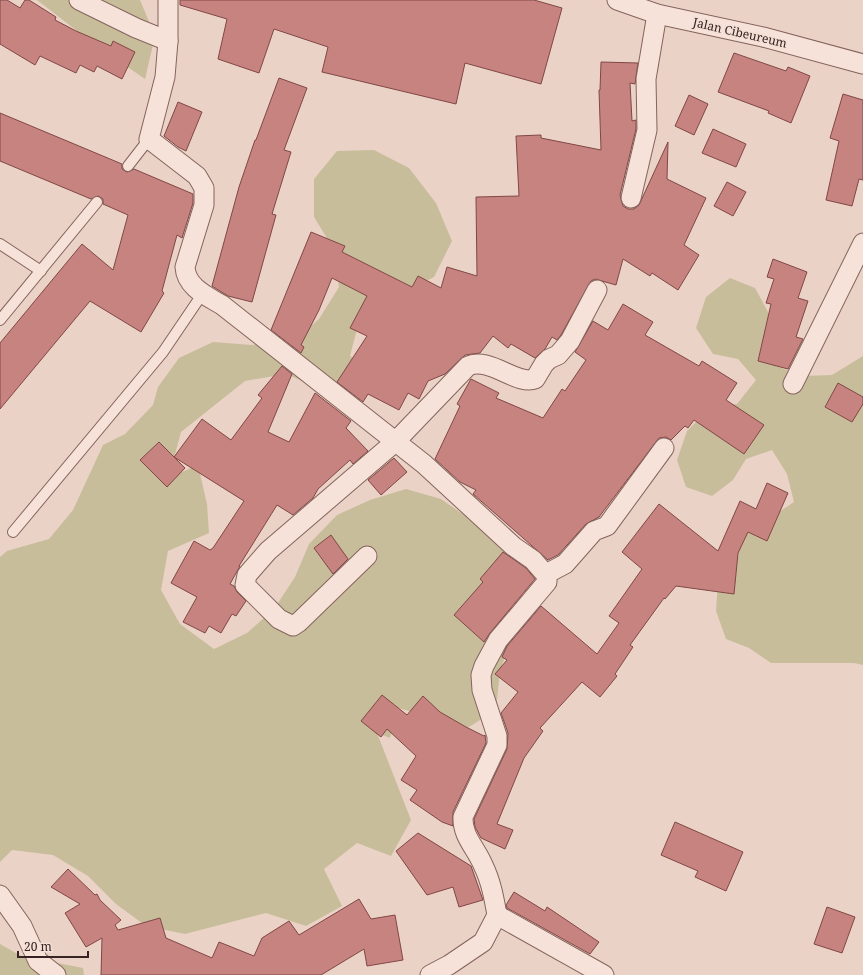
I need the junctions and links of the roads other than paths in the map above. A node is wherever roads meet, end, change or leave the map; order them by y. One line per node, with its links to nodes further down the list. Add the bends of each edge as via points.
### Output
1 (79, 0): 5 (street)
2 (168, 0): 5 (street)
3 (617, 0): 4 (street, Jalan Cibeureum)
4 (657, 14): 6 (street, Jalan Cibeureum, via 763,37); 9 (street, via 646,78 647,130)
5 (168, 41): 7 (street, via 165,77)
6 (863, 64)
7 (149, 139): 8 (lane); 15 (street, via 197,176 204,188 204,205 185,267 186,277 190,283)
8 (128, 166)
9 (632, 198)
10 (97, 202): 13 (lane)
11 (863, 243): 17 (street)
12 (0, 244): 13 (lane)
13 (41, 271): 16 (lane)
14 (597, 290): 18 (street, via 570,341 558,355 544,364 535,379 525,380 484,365 468,366)
15 (203, 293): 18 (street, via 222,305); 20 (lane, via 163,352)
16 (0, 320)
17 (793, 384)
18 (395, 442): 21 (street, via 268,551 247,575 245,585 279,619 293,626); 22 (street, via 424,464)
19 (664, 448): 22 (street, via 608,526 594,531 565,564)
20 (13, 532)
21 (366, 556)
22 (546, 574): 24 (street, via 547,582 492,648 481,675 482,690 497,745 463,817 463,824 466,836 490,881)
23 (0, 894): 25 (street, via 22,926 38,961)
24 (497, 915): 26 (street, via 483,942 450,965); 27 (street)
25 (56, 975)
26 (430, 975)
27 (604, 975)

